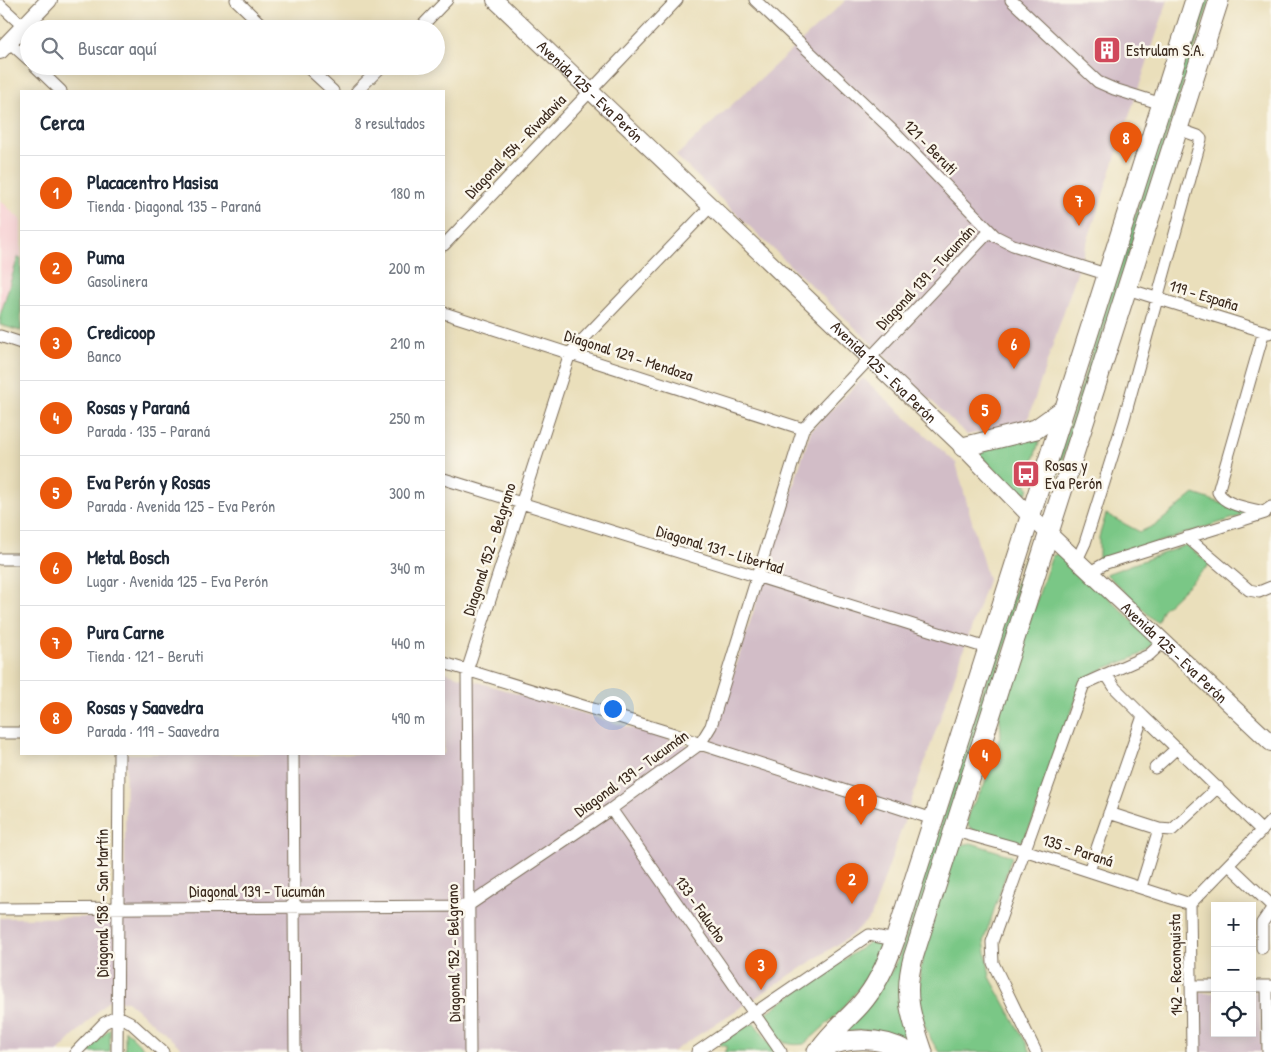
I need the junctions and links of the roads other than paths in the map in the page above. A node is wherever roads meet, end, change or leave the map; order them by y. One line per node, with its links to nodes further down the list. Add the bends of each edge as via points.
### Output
1 (49, 0): 11 (street)
2 (236, 0): 12 (street)
3 (447, 0): 13 (street)
4 (495, 0): 24 (street, Avenida 125 - Eva Perón)
5 (677, 0): 24 (street, Diagonal 154 - Rivadavia)
6 (755, 0): 28 (street, 121 - Beruti, via 892,130)
7 (1011, 0): 25 (street, via 1098,82)
8 (1195, 0): 25 (main road)
9 (1218, 0): 26 (main road)
10 (0, 5): 14 (street)
11 (30, 20)
12 (257, 20)
13 (428, 20)
14 (20, 23)
15 (20, 31): 16 (street)
16 (5, 46): 17 (street)
17 (20, 55)
18 (44, 75): 21 (street)
19 (316, 75): 22 (street)
20 (373, 75): 23 (street)
21 (60, 90)
22 (332, 90)
23 (358, 90)
24 (590, 91): 27 (street, Avenida 125 - Eva Perón); 29 (street, Diagonal 154 - Rivadavia)
25 (1162, 104): 30 (main road)
26 (1178, 129): 31 (main road); 32 (street, via 1201,139)
27 (710, 206): 37 (street, Diagonal 152 - Belgrano); 38 (street, Avenida 125 - Eva Perón)
28 (990, 231): 30 (street, 121 - Beruti, via 1013,245); 38 (street, Diagonal 139 - Tucumán)
29 (445, 244)
30 (1109, 274): 39 (main road)
31 (1127, 288): 32 (street, 119 - España); 46 (main road)
32 (1157, 298): 34 (street, 119 - España); 50 (street, via 1124,418)
33 (445, 313): 37 (street, Diagonal 129 - Mendoza)
34 (1267, 332): 44 (street, via 1218,492 1227,501)
35 (0, 336): 36 (street)
36 (20, 343)
37 (570, 353): 40 (street, Diagonal 129 - Mendoza); 43 (street, Diagonal 152 - Belgrano)
38 (870, 358): 40 (street, Diagonal 139 - Tucumán); 41 (street, Avenida 125 - Eva Perón)
39 (1064, 409): 41 (main road, via 1036,429); 45 (main road)
40 (803, 428): 52 (street, Diagonal 139 - Tucumán)
41 (963, 447): 45 (street, Avenida 125 - Eva Perón)
42 (445, 479): 43 (street, Diagonal 131 - Libertad)
43 (521, 503): 52 (street, Diagonal 131 - Libertad); 57 (street, Diagonal 152 - Belgrano)
44 (1269, 511): 47 (street)
45 (1029, 515): 46 (street, Avenida 125 - Eva Perón); 55 (main road)
46 (1047, 532): 50 (street, Avenida 125 - Eva Perón); 74 (main road)
47 (1187, 537): 51 (street, via 1106,563); 53 (street, via 1249,590 1259,592)
48 (0, 559): 49 (street)
49 (20, 559)
50 (1078, 560): 51 (street, Avenida 125 - Eva Perón)
51 (1090, 572): 54 (street, Avenida 125 - Eva Perón)
52 (758, 578): 55 (street, Diagonal 131 - Libertad); 63 (street, Diagonal 139 - Tucumán, via 716,716)
53 (1271, 587)
54 (1164, 641): 58 (street, via 1148,655); 62 (street, Avenida 125 - Eva Perón)
55 (987, 648): 71 (main road)
56 (445, 663): 57 (street)
57 (467, 671): 63 (street); 80 (street, Diagonal 152 - Belgrano)
58 (1106, 674): 59 (street, via 1114,688); 76 (street, via 1084,684)
59 (1143, 716): 64 (street); 70 (street)
60 (0, 733): 61 (street)
61 (20, 733)
62 (1271, 743)
63 (700, 744): 69 (street, Diagonal 139 - Tucumán); 71 (street)
64 (1178, 748): 67 (street); 68 (street)
65 (119, 755): 85 (street, Diagonal 158 - San Martín)
66 (293, 755): 83 (street)
67 (1155, 768)
68 (1218, 787): 73 (street, via 1178,826 1172,830); 75 (street)
69 (611, 809): 80 (street, Diagonal 139 - Tucumán); 93 (street, 133 - Falucho)
70 (1109, 813): 73 (street); 78 (street)
71 (933, 819): 87 (main road)
72 (1271, 821): 75 (street, 142 - Reconquista)
73 (1159, 829): 79 (street)
74 (955, 831): 76 (street, 135 - Paraná); 104 (main road, via 907,983 911,1016)
75 (1262, 831): 77 (street, 142 - Reconquista)
76 (1024, 850): 78 (street, 135 - Paraná); 105 (street, via 992,942 991,956)
77 (1229, 865): 81 (street, 142 - Reconquista); 82 (street)
78 (1089, 870): 79 (street, 135 - Paraná)
79 (1141, 887): 81 (street, 135 - Paraná)
80 (469, 904): 83 (street, Diagonal 139 - Tucumán); 100 (street, Diagonal 152 - Belgrano)
81 (1190, 904): 89 (street, 142 - Reconquista)
82 (1271, 905)
83 (294, 907): 85 (street, Diagonal 139 - Tucumán); 99 (street)
84 (0, 909): 85 (street, Diagonal 139 - Tucumán)
85 (118, 909): 94 (street, Diagonal 158 - San Martín)
86 (1271, 910): 88 (street, via 1262,923)
87 (895, 940): 93 (street, via 869,935); 95 (main road, via 883,971 861,1005)
88 (1262, 948)
89 (1192, 986): 90 (street); 106 (street, 142 - Reconquista)
90 (1211, 986)
91 (1256, 986): 92 (street)
92 (1269, 986): 107 (street)
93 (754, 1014): 101 (street); 102 (street, 133 - Falucho)
94 (118, 1016): 96 (street, via 104,1023); 97 (street, Diagonal 158 - San Martín); 98 (street, via 130,1022)
95 (817, 1051): 103 (main road, via 860,1039 879,1040)
96 (76, 1052)
97 (118, 1052)
98 (163, 1052)
99 (294, 1052)
100 (470, 1052)
101 (697, 1052)
102 (781, 1052)
103 (909, 1052)
104 (924, 1052)
105 (1036, 1052)
106 (1192, 1052)
107 (1268, 1052)

